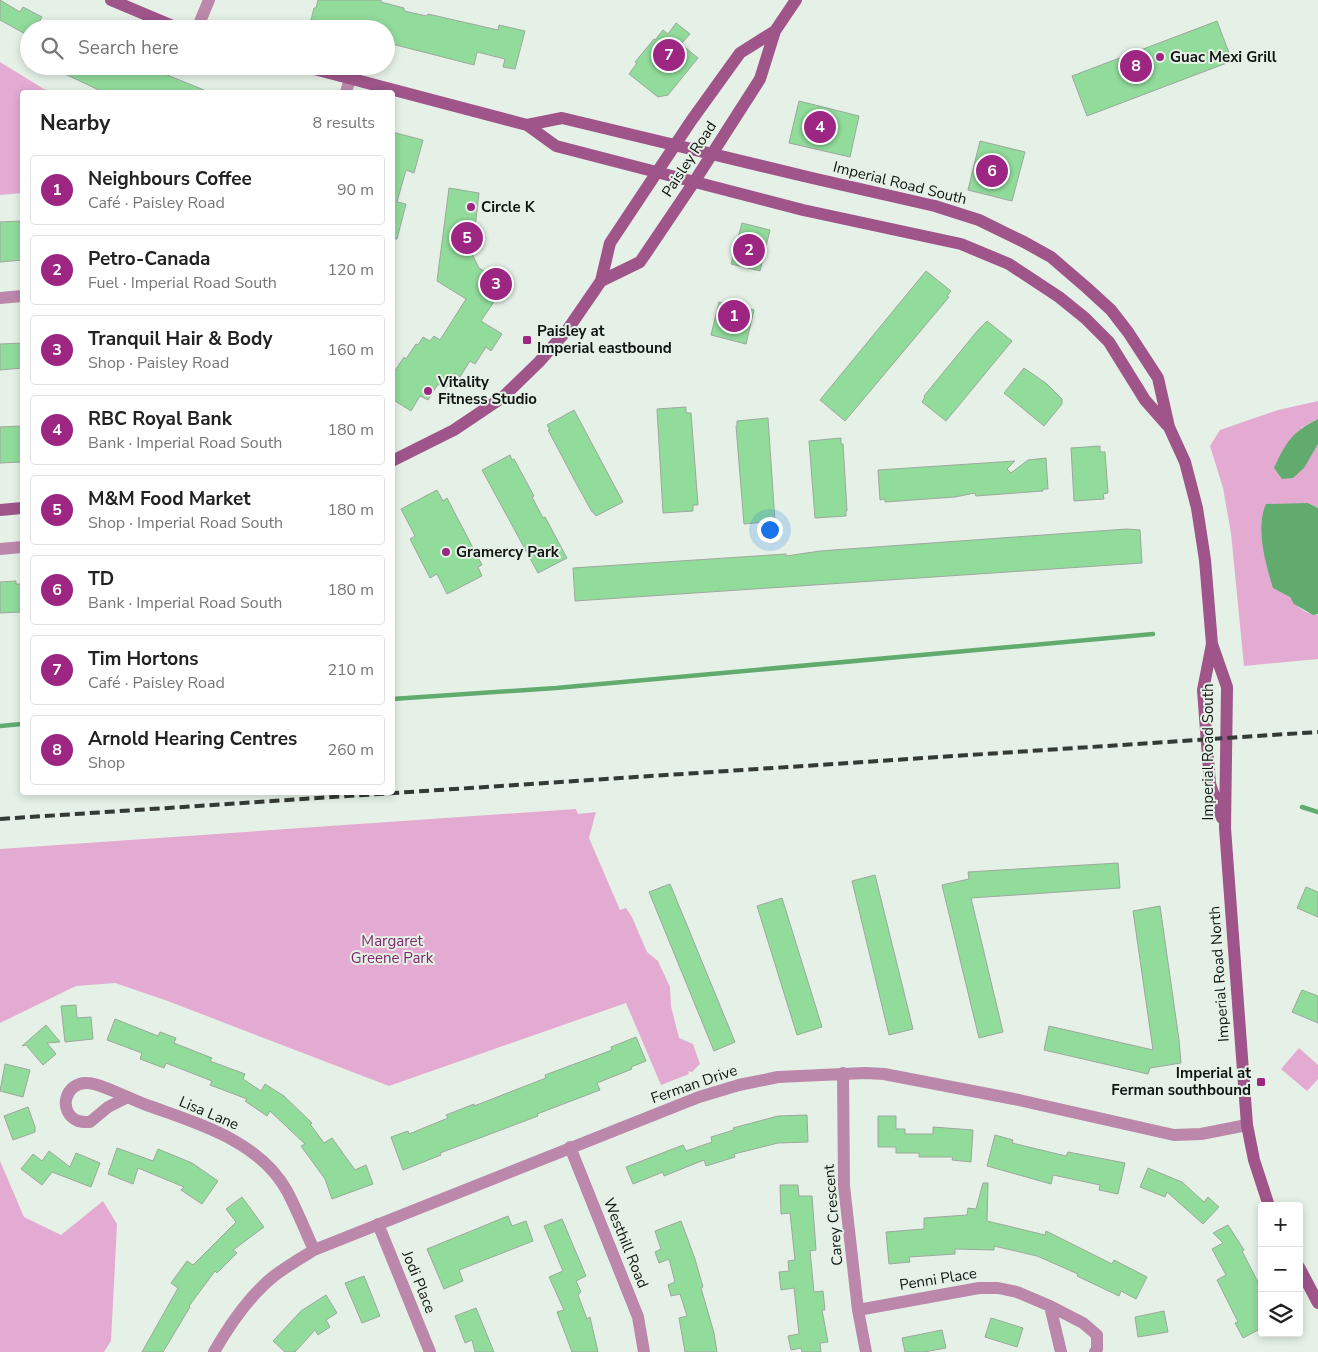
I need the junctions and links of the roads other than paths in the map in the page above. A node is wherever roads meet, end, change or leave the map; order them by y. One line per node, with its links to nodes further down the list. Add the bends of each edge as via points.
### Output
1 (111, 0): 4 (street)
2 (208, 0): 5 (street)
3 (796, 0): 6 (street, Paisley Road)
4 (159, 20)
5 (200, 20)
6 (775, 31): 11 (street, Paisley Road, via 740,53); 12 (street, Paisley Road, via 760,79)
7 (338, 75): 8 (street, Imperial Road South)
8 (350, 78): 9 (street); 10 (street, Imperial Road South)
9 (347, 90)
10 (527, 125): 11 (street, Imperial Road South, via 562,118); 13 (street, Imperial Road South, via 556,146)
11 (674, 145): 12 (street, Imperial Road South); 13 (street, Paisley Road)
12 (712, 154): 14 (street, Paisley Road); 18 (street, Imperial Road South, via 935,206 979,220 1044,253 1087,288 1128,332 1158,378)
13 (656, 172): 14 (street, Imperial Road South); 15 (street, Paisley Road, via 610,243)
14 (694, 182): 15 (street, Paisley Road, via 640,262); 18 (street, Imperial Road South, via 803,210 961,244 1009,264 1059,297 1109,342 1145,400)
15 (601, 281): 19 (street, Paisley Road, via 568,329 503,398 454,430)
16 (20, 296): 17 (street)
17 (0, 298)
18 (1168, 427): 24 (street, Imperial Road South, via 1185,462 1197,508)
19 (395, 460)
20 (20, 508): 21 (street)
21 (0, 510)
22 (20, 547): 23 (street)
23 (0, 549)
24 (1212, 644): 25 (street, Imperial Road South, via 1227,687); 25 (street, Imperial Road South, via 1203,699 1210,784)
25 (1225, 828): 28 (street, Imperial Road North)
26 (843, 1073): 28 (street, Ferman Drive, via 916,1079 1174,1135 1201,1134); 29 (street, Ferman Drive, via 778,1077 739,1085 699,1097); 36 (street, Carey Crescent, via 844,1186)
27 (126, 1098): 32 (street, Lisa Lane, via 211,1129 251,1152 286,1190)
28 (1247, 1125): 30 (street, Imperial Road North)
29 (570, 1147): 31 (street, Ferman Drive); 39 (street, Westhill Road, via 638,1317)
30 (1268, 1202)
31 (378, 1224): 32 (street, Ferman Drive); 38 (street, Jodi Place)
32 (314, 1250): 37 (street, Ferman Drive, via 274,1276 247,1303)
33 (1303, 1275): 34 (street)
34 (1318, 1303)
35 (1050, 1306): 36 (street, Penni Place, via 1017,1292 979,1288); 41 (street); 42 (street, Penni Place, via 1083,1323 1096,1335)
36 (858, 1310): 40 (street, Carey Crescent)
37 (214, 1352)
38 (430, 1352)
39 (644, 1352)
40 (866, 1352)
41 (1061, 1352)
42 (1095, 1352)

